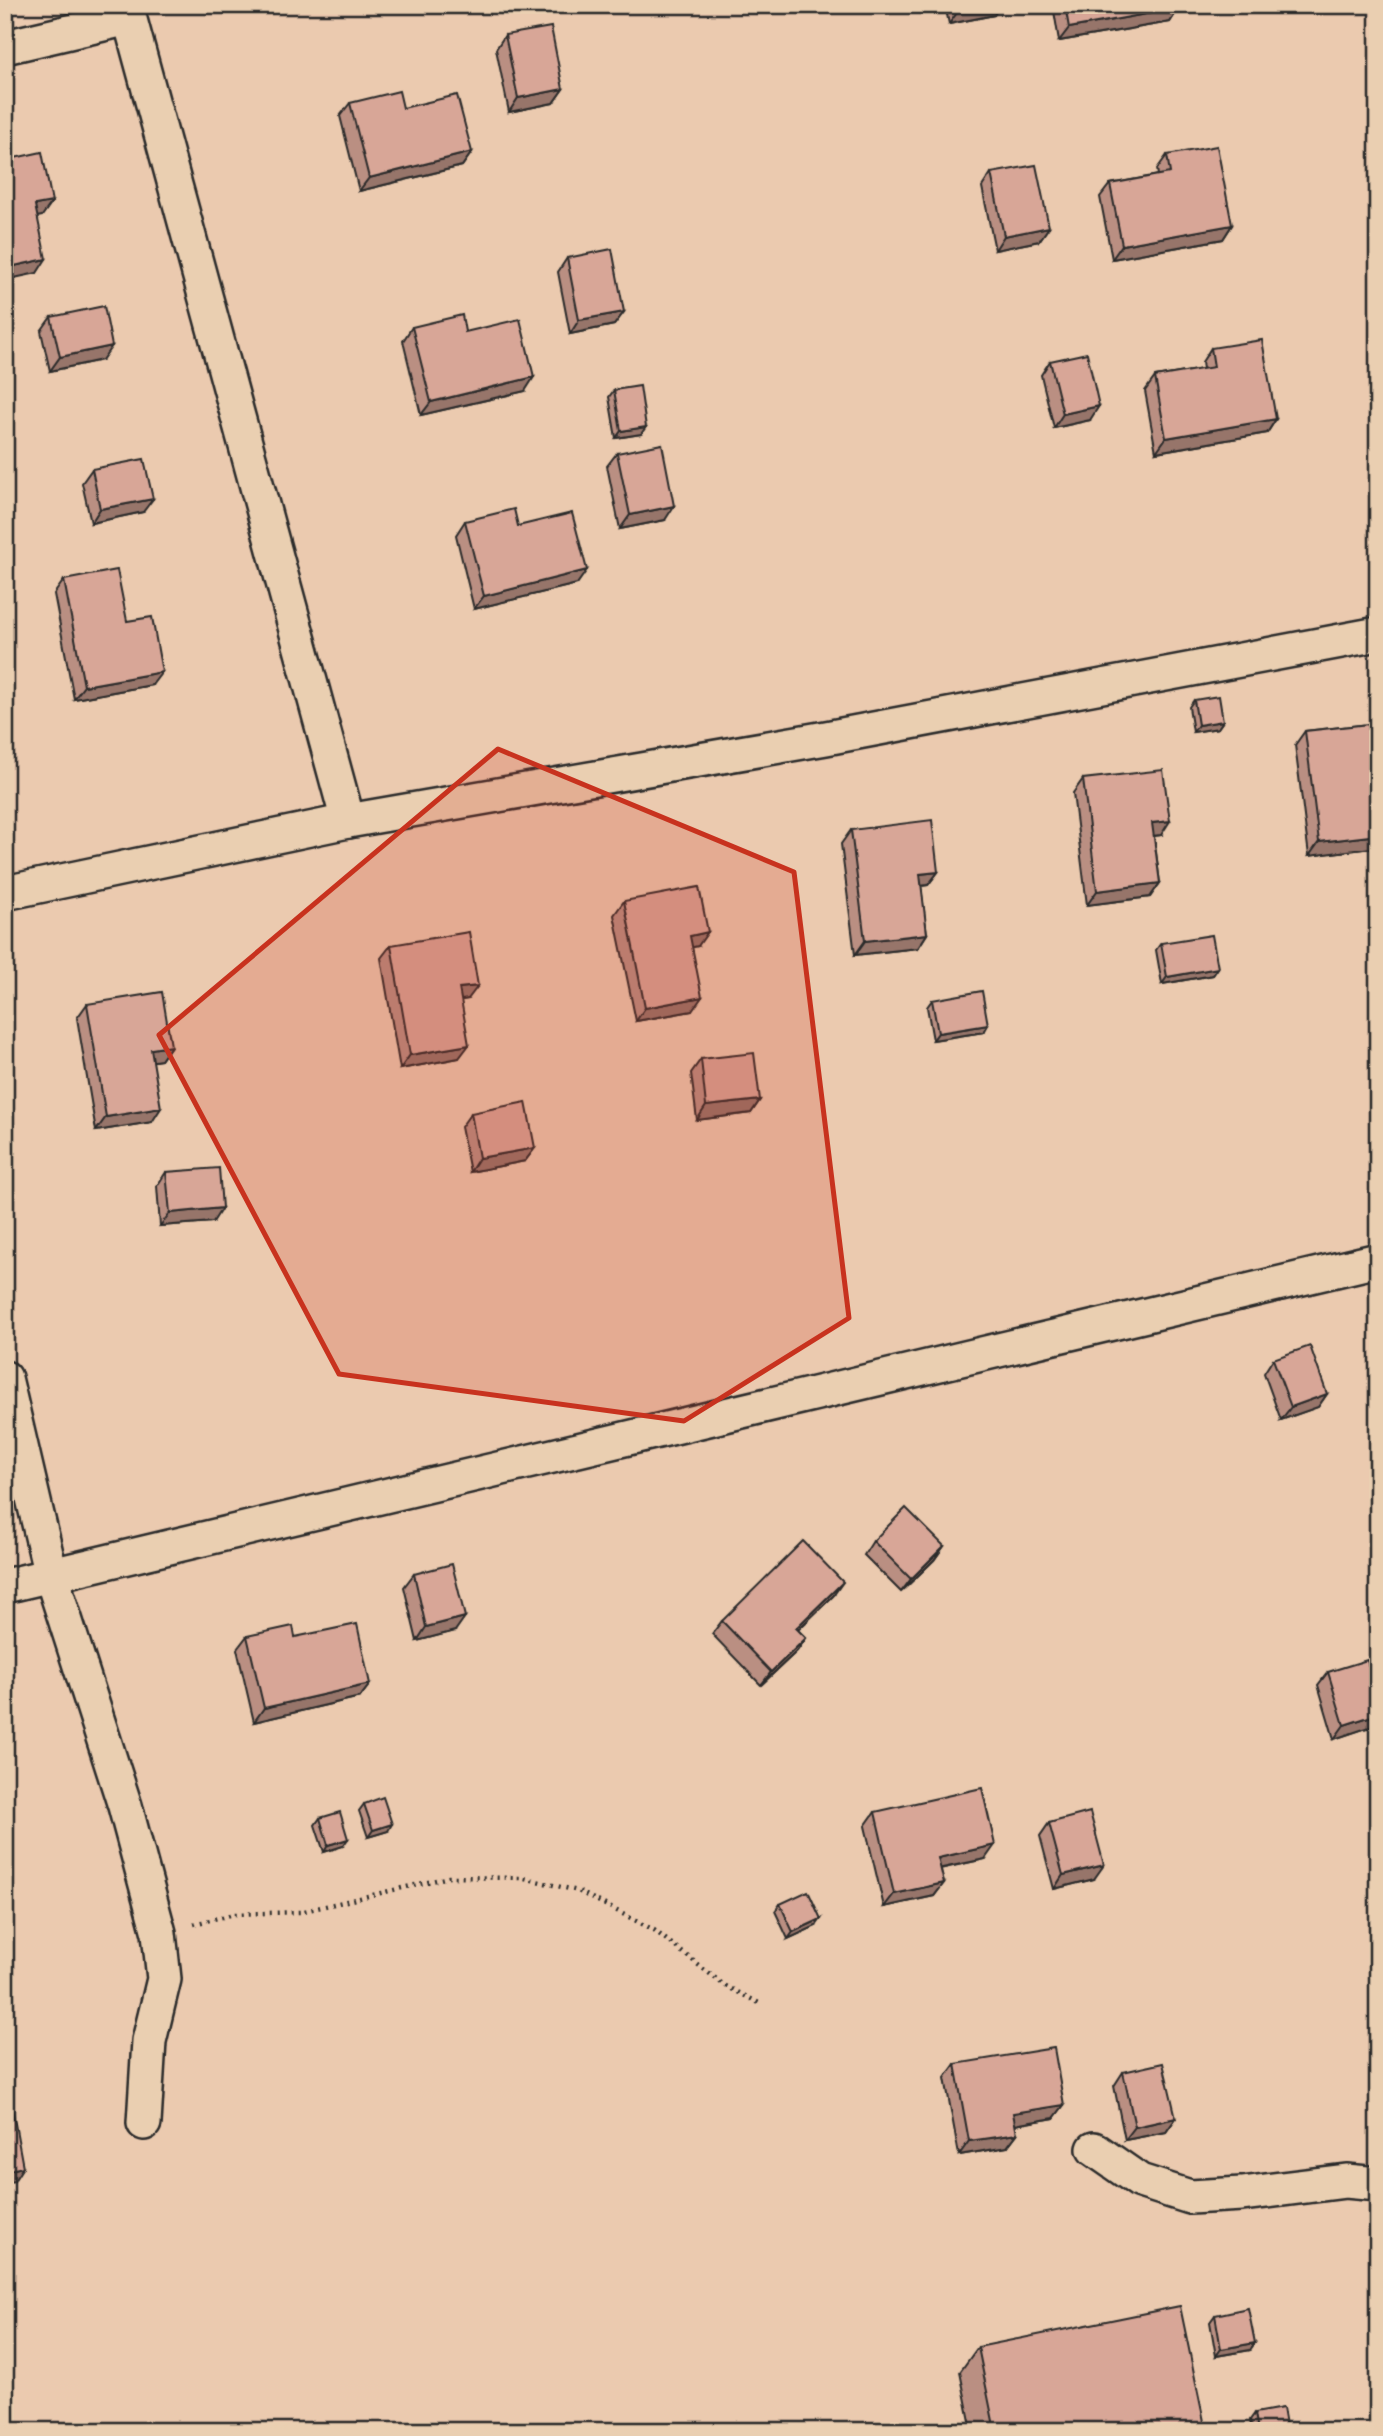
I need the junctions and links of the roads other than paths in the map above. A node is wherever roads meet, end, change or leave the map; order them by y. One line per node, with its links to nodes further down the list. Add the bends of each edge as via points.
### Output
1 (128, 12): 2 (street); 4 (street)
2 (5, 47)
3 (1378, 634): 4 (street, via 826,738)
4 (348, 821): 5 (street)
5 (5, 893)
6 (1378, 1260): 8 (street)
7 (5, 1378): 8 (street)
8 (51, 1575): 9 (street); 10 (street, via 125,1806 159,1933 164,1979 149,2041)
9 (5, 1586)
10 (144, 2123)
11 (1094, 2149): 12 (street, via 1140,2182 1190,2197 1346,2181)
12 (1378, 2184)

